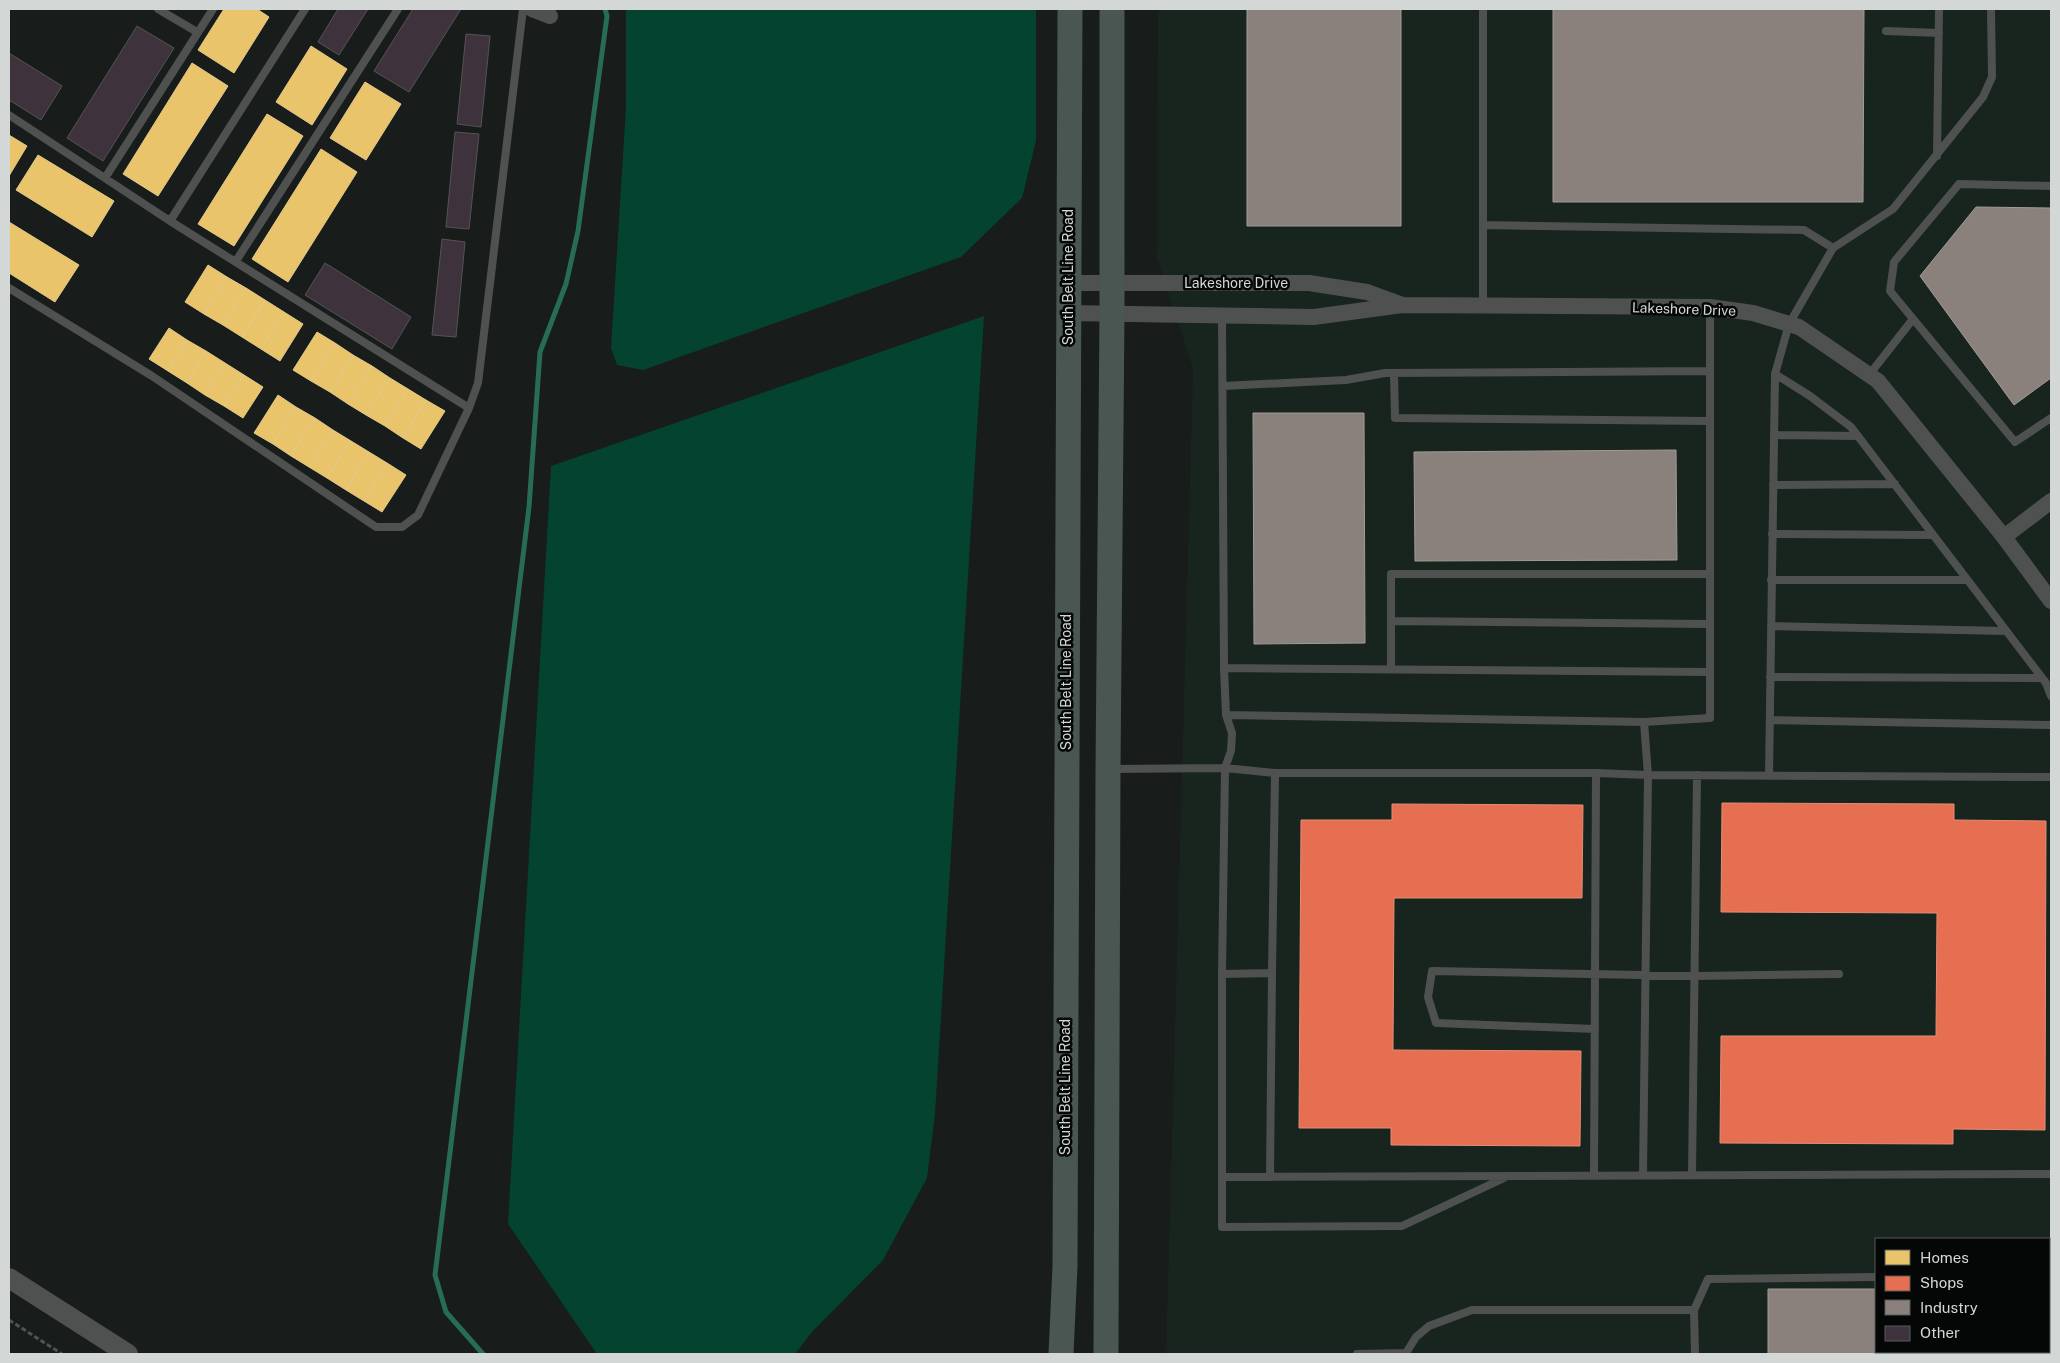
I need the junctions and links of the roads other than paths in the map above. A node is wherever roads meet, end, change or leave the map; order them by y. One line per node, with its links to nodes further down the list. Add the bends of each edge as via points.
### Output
1 (158, 9): 14 (lane)
2 (213, 9): 14 (lane)
3 (305, 9): 20 (lane)
4 (398, 9): 23 (lane)
5 (523, 9): 40 (lane, via 478,383)
6 (532, 9): 12 (street)
7 (1070, 9): 24 (main road, South Belt Line Road)
8 (1112, 9): 25 (main road)
9 (1483, 9): 21 (lane)
10 (1939, 9): 15 (lane)
11 (1991, 9): 17 (lane, via 1992,77 1983,97)
12 (550, 16)
13 (1886, 31): 15 (lane)
14 (197, 32): 18 (lane)
15 (1939, 33): 17 (lane)
16 (9, 115): 18 (lane)
17 (1937, 156): 22 (lane, via 1893,209)
18 (105, 178): 20 (lane)
19 (2051, 186): 33 (lane, via 1959,184 1894,262 1890,292)
20 (170, 221): 23 (lane)
21 (1483, 225): 22 (lane, via 1804,230); 28 (lane)
22 (1832, 248): 34 (lane)
23 (236, 261): 40 (lane)
24 (1068, 283): 25 (street, Lakeshore Drive); 30 (main road, South Belt Line Road)
25 (1112, 283): 27 (street, Lakeshore Drive, via 1309,283 1368,292); 31 (main road)
26 (9, 288): 40 (lane, via 152,376 376,527 402,527 418,514)
27 (1402, 305): 28 (street, Lakeshore Drive); 32 (street, Lakeshore Drive, via 1314,317)
28 (1483, 306): 29 (street, Lakeshore Drive)
29 (1710, 307): 34 (street, Lakeshore Drive, via 1753,313); 35 (lane)
30 (1067, 313): 31 (street, Lakeshore Drive); 69 (main road, South Belt Line Road)
31 (1112, 314): 32 (street, Lakeshore Drive); 71 (main road)
32 (1222, 316): 39 (lane)
33 (1913, 319): 38 (lane); 41 (lane, via 2016,442)
34 (1789, 324): 37 (lane); 38 (street, Lakeshore Drive, via 1799,327)
35 (1710, 371): 36 (lane); 42 (lane)
36 (1394, 373): 39 (lane, via 1300,384); 42 (lane, via 1395,418)
37 (1774, 374): 43 (lane); 44 (lane, via 1851,426)
38 (1869, 374): 50 (street, Lakeshore Drive)
39 (1223, 386): 59 (lane)
40 (469, 408)
41 (2051, 418)
42 (1710, 421): 51 (lane)
43 (1774, 435): 44 (lane); 46 (lane)
44 (1858, 436): 45 (lane)
45 (1895, 484): 46 (lane); 49 (lane)
46 (1773, 486): 48 (lane)
47 (2051, 501): 50 (street)
48 (1772, 534): 49 (lane); 52 (lane)
49 (1933, 535): 53 (lane)
50 (2004, 537): 54 (street, Lakeshore Drive)
51 (1710, 574): 55 (lane, via 1392,574); 56 (lane)
52 (1772, 580): 53 (lane); 57 (lane)
53 (1967, 580): 58 (lane)
54 (2051, 600)
55 (1392, 621): 56 (lane); 60 (lane)
56 (1710, 624): 61 (lane)
57 (1771, 626): 58 (lane); 62 (lane)
58 (2006, 630): 63 (lane)
59 (1224, 668): 60 (lane); 65 (lane)
60 (1392, 669): 61 (lane)
61 (1710, 672): 67 (lane, via 1710,718)
62 (1770, 677): 63 (lane); 66 (lane)
63 (2042, 678): 64 (lane)
64 (2051, 696)
65 (1226, 715): 67 (lane); 70 (lane, via 1232,733 1231,751)
66 (1770, 720): 68 (lane); 76 (lane)
67 (1644, 722): 74 (lane)
68 (2051, 725)
69 (1066, 768): 71 (main road); 96 (main road, South Belt Line Road, via 1065,1266)
70 (1225, 768): 71 (lane); 72 (lane); 80 (lane)
71 (1108, 769): 97 (main road)
72 (1275, 773): 73 (lane); 78 (lane)
73 (1596, 773): 74 (lane); 79 (lane)
74 (1648, 775): 75 (lane); 81 (lane)
75 (1697, 775): 76 (lane); 83 (lane)
76 (1769, 776): 77 (lane)
77 (2051, 777)
78 (1272, 973): 80 (lane); 91 (lane)
79 (1595, 973): 81 (lane); 84 (lane); 84 (lane, via 1432,971 1428,997 1436,1023)
80 (1222, 974): 90 (lane)
81 (1646, 974): 83 (lane); 87 (lane)
82 (1839, 974): 83 (lane)
83 (1695, 976): 88 (lane)
84 (1595, 1029): 86 (lane)
85 (2051, 1174): 88 (lane)
86 (1594, 1175): 87 (lane); 89 (lane)
87 (1643, 1175): 88 (lane)
88 (1692, 1175)
89 (1508, 1176): 90 (lane, via 1402,1226 1222,1227); 91 (lane)
90 (1222, 1177): 91 (lane)
91 (1270, 1177)
92 (1875, 1277): 94 (lane, via 1708,1278)
93 (9, 1278): 95 (street)
94 (1694, 1310): 99 (lane, via 1472,1310 1430,1326 1416,1338); 100 (lane)
95 (128, 1354)
96 (1061, 1354)
97 (1106, 1354)
98 (1357, 1354): 99 (lane)
99 (1406, 1354)
100 (1696, 1354)

